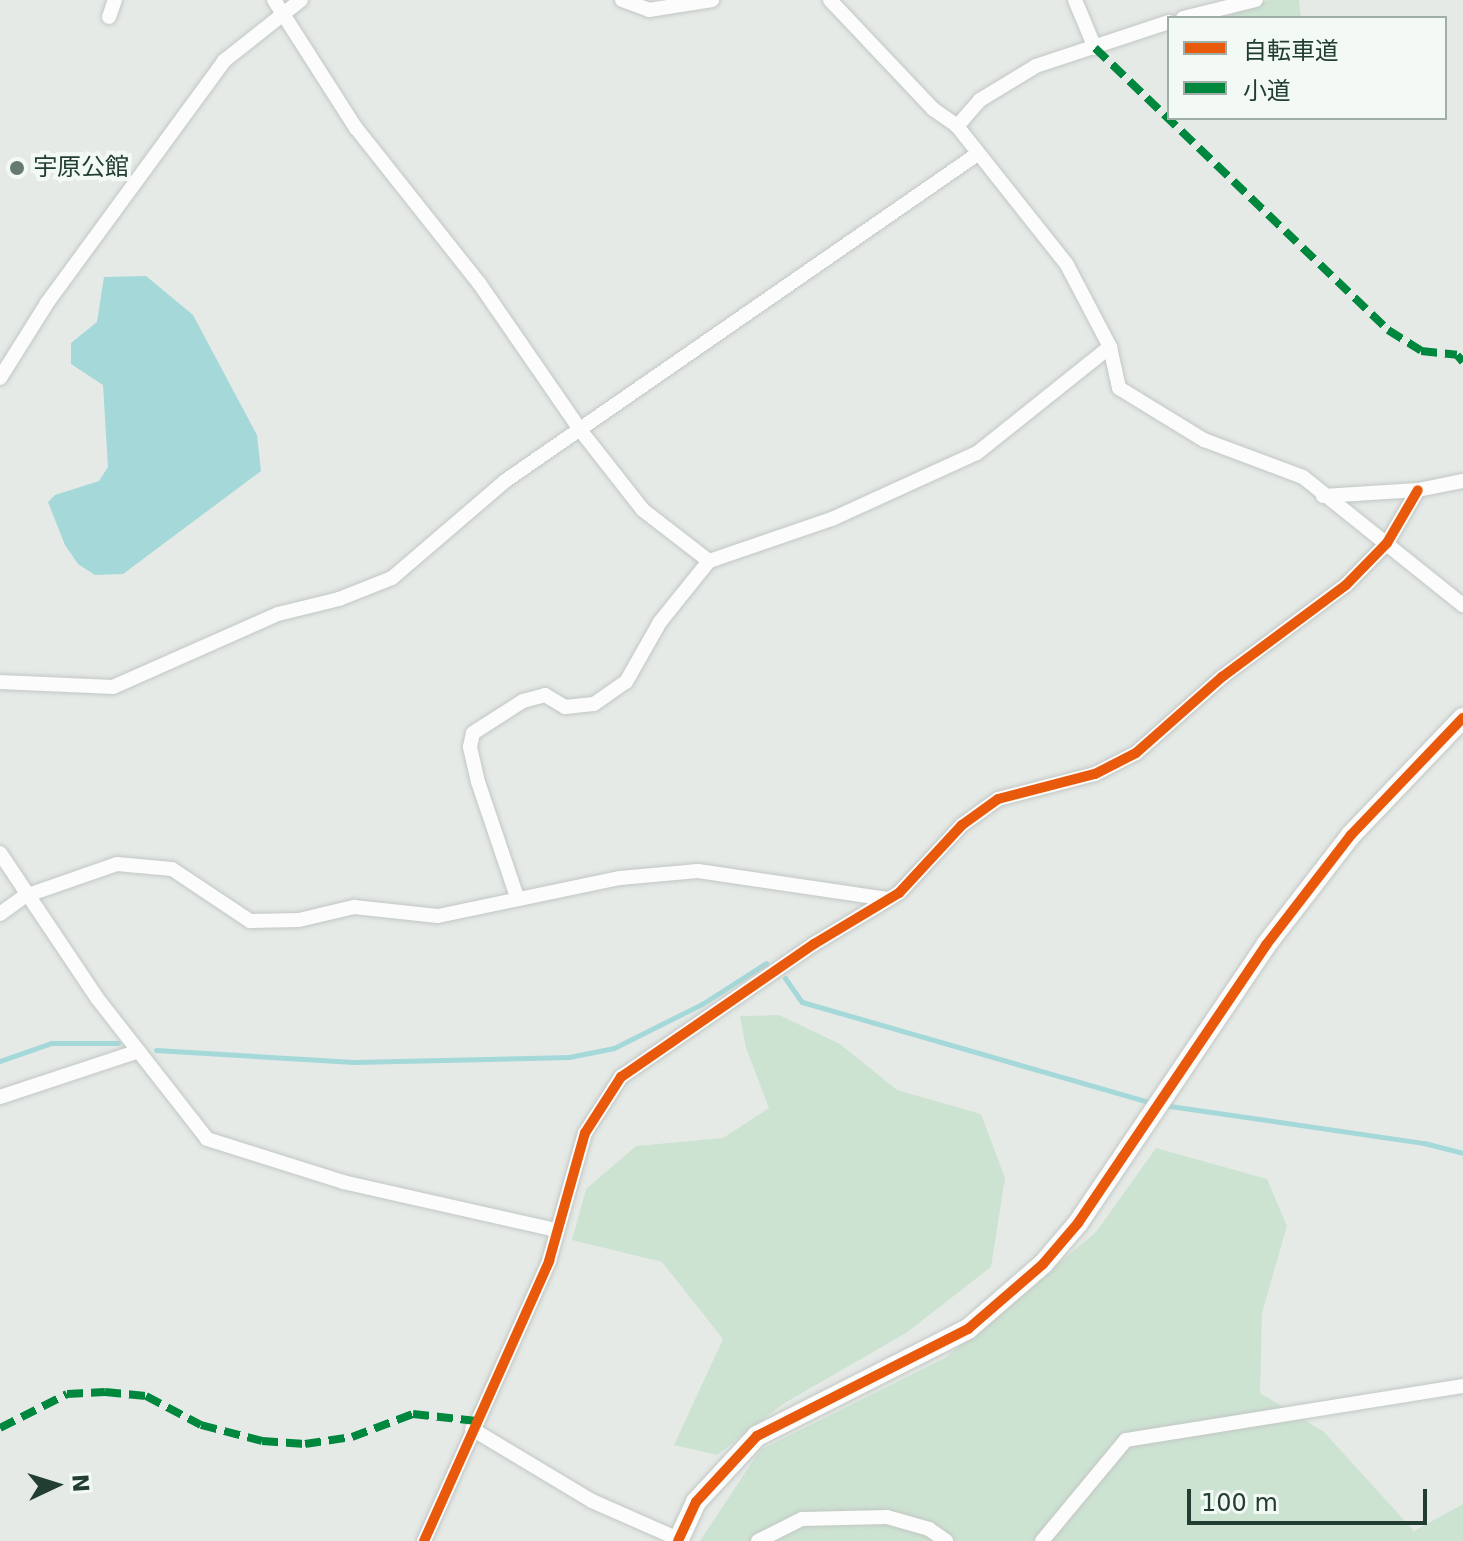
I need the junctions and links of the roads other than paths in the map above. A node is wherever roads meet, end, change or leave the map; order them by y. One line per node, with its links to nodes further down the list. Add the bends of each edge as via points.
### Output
1 (115, 0): 11 (street)
2 (274, 0): 9 (street)
3 (301, 0): 9 (street)
4 (622, 0): 5 (street, via 649,10)
5 (712, 0)
6 (830, 0): 14 (street, via 933,109)
7 (1075, 0): 13 (street)
8 (1256, 0): 10 (street)
9 (281, 14): 17 (street, via 224,61 47,303); 18 (street, via 356,128 479,283)
10 (1191, 16)
11 (109, 17)
12 (1167, 23): 13 (street)
13 (1095, 48): 14 (street, via 1036,66 980,100)
14 (957, 126): 15 (street)
15 (976, 155): 16 (street, via 1067,265); 18 (street)
16 (1110, 347): 21 (street, via 1119,388 1204,440 1303,477); 23 (street, via 977,453 832,519)
17 (0, 378)
18 (581, 431): 23 (street, via 643,510); 25 (street, via 505,481 392,578 339,599 278,614 113,687)
19 (1463, 481): 20 (street)
20 (1418, 490): 21 (street); 22 (street)
21 (1323, 496): 22 (street)
22 (1387, 543): 24 (street); 30 (street, via 1346,585 1222,677 1136,753 1095,774 998,799 962,825)
23 (709, 561): 29 (street, via 660,622 626,682 594,704 565,707 545,695 523,701 473,733 470,747 478,782)
24 (1463, 605)
25 (0, 682)
26 (1463, 718): 37 (street, via 1351,835 1275,933 1078,1223 1043,1264 968,1329 757,1436 696,1502)
27 (0, 853): 28 (street)
28 (25, 896): 29 (street, via 117,864 149,864 172,869 250,921 299,920 354,907 438,916); 31 (street); 32 (street)
29 (517, 897): 30 (street, via 620,878 698,871)
30 (888, 899): 34 (street, via 621,1077 585,1133)
31 (0, 914)
32 (139, 1051): 33 (street); 34 (street, via 207,1139 343,1182)
33 (0, 1097)
34 (556, 1230): 36 (street, via 549,1261)
35 (1463, 1386): 41 (street, via 1126,1440)
36 (472, 1429): 37 (street, via 592,1501); 38 (street)
37 (680, 1540)
38 (424, 1541)
39 (758, 1541): 40 (street, via 802,1519 887,1517 929,1529)
40 (946, 1541)
41 (1042, 1541)

